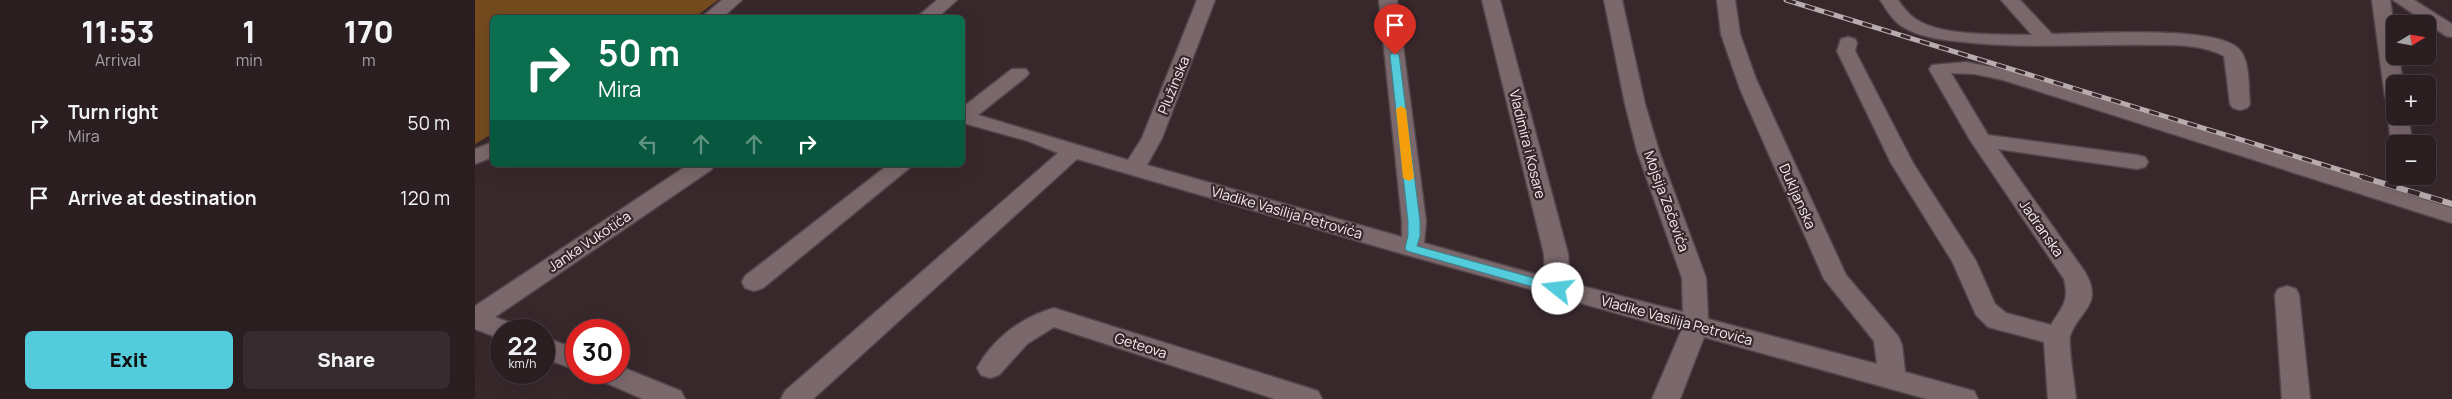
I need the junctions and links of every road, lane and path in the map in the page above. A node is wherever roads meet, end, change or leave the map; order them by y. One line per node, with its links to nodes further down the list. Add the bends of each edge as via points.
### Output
1 (733, 0): 12 (street)
2 (948, 0): 13 (street)
3 (1206, 0): 29 (street, Plužinska, via 1152,138)
4 (1388, 0): 31 (street, via 1414,221)
5 (1491, 0): 33 (street, Vladimira i Kosare, via 1556,254)
6 (1613, 0): 37 (street, Mojsija Zečevića, via 1648,151 1694,278)
7 (1727, 0): 40 (street, Dukljanska, via 1737,58 1750,89 1836,279 1885,336)
8 (1889, 0): 15 (street, via 1902,17 1922,29 1976,39)
9 (2010, 0): 15 (street)
10 (2381, 0): 18 (street)
11 (2402, 0): 14 (street)
12 (714, 15)
13 (929, 15)
14 (2452, 32)
15 (2048, 41): 19 (street, via 2155,39 2218,44 2229,50 2234,58)
16 (1848, 43): 38 (street, via 1845,51 1898,154 1963,261 1985,309 1997,320)
17 (1019, 73): 20 (street)
18 (2392, 75)
19 (2240, 104)
20 (965, 115)
21 (965, 118): 24 (street, Vladike Vasilija Petrovića)
22 (1981, 140): 26 (street); 30 (street, Jadranska, via 1939,70 1986,69); 38 (street, Jadranska, via 2076,278 2080,293 2077,305)
23 (490, 150): 25 (street)
24 (1073, 151): 29 (street, Vladike Vasilija Petrovića); 43 (street)
25 (475, 157)
26 (2137, 162)
27 (700, 167): 35 (street, Janka Vukotića)
28 (899, 167): 32 (street)
29 (1134, 168): 31 (street, Vladike Vasilija Petrovića)
30 (2452, 216)
31 (1411, 248): 33 (street, Vladike Vasilija Petrovića)
32 (754, 282)
33 (1558, 289): 37 (street, Vladike Vasilija Petrovića)
34 (2287, 295): 48 (street)
35 (475, 318): 36 (street)
36 (490, 325)
37 (1696, 325): 40 (street, Vladike Vasilija Petrovića); 45 (street, Mojsija Zečevića)
38 (2057, 336): 47 (street)
39 (990, 368): 44 (street, Geteova, via 1023,332 1037,321 1054,317)
40 (1892, 378): 46 (street, Vladike Vasilija Petrovića)
41 (630, 382): 42 (street)
42 (671, 399)
43 (795, 399)
44 (1308, 399)
45 (1666, 399)
46 (1964, 399)
47 (2062, 399)
48 (2297, 399)

